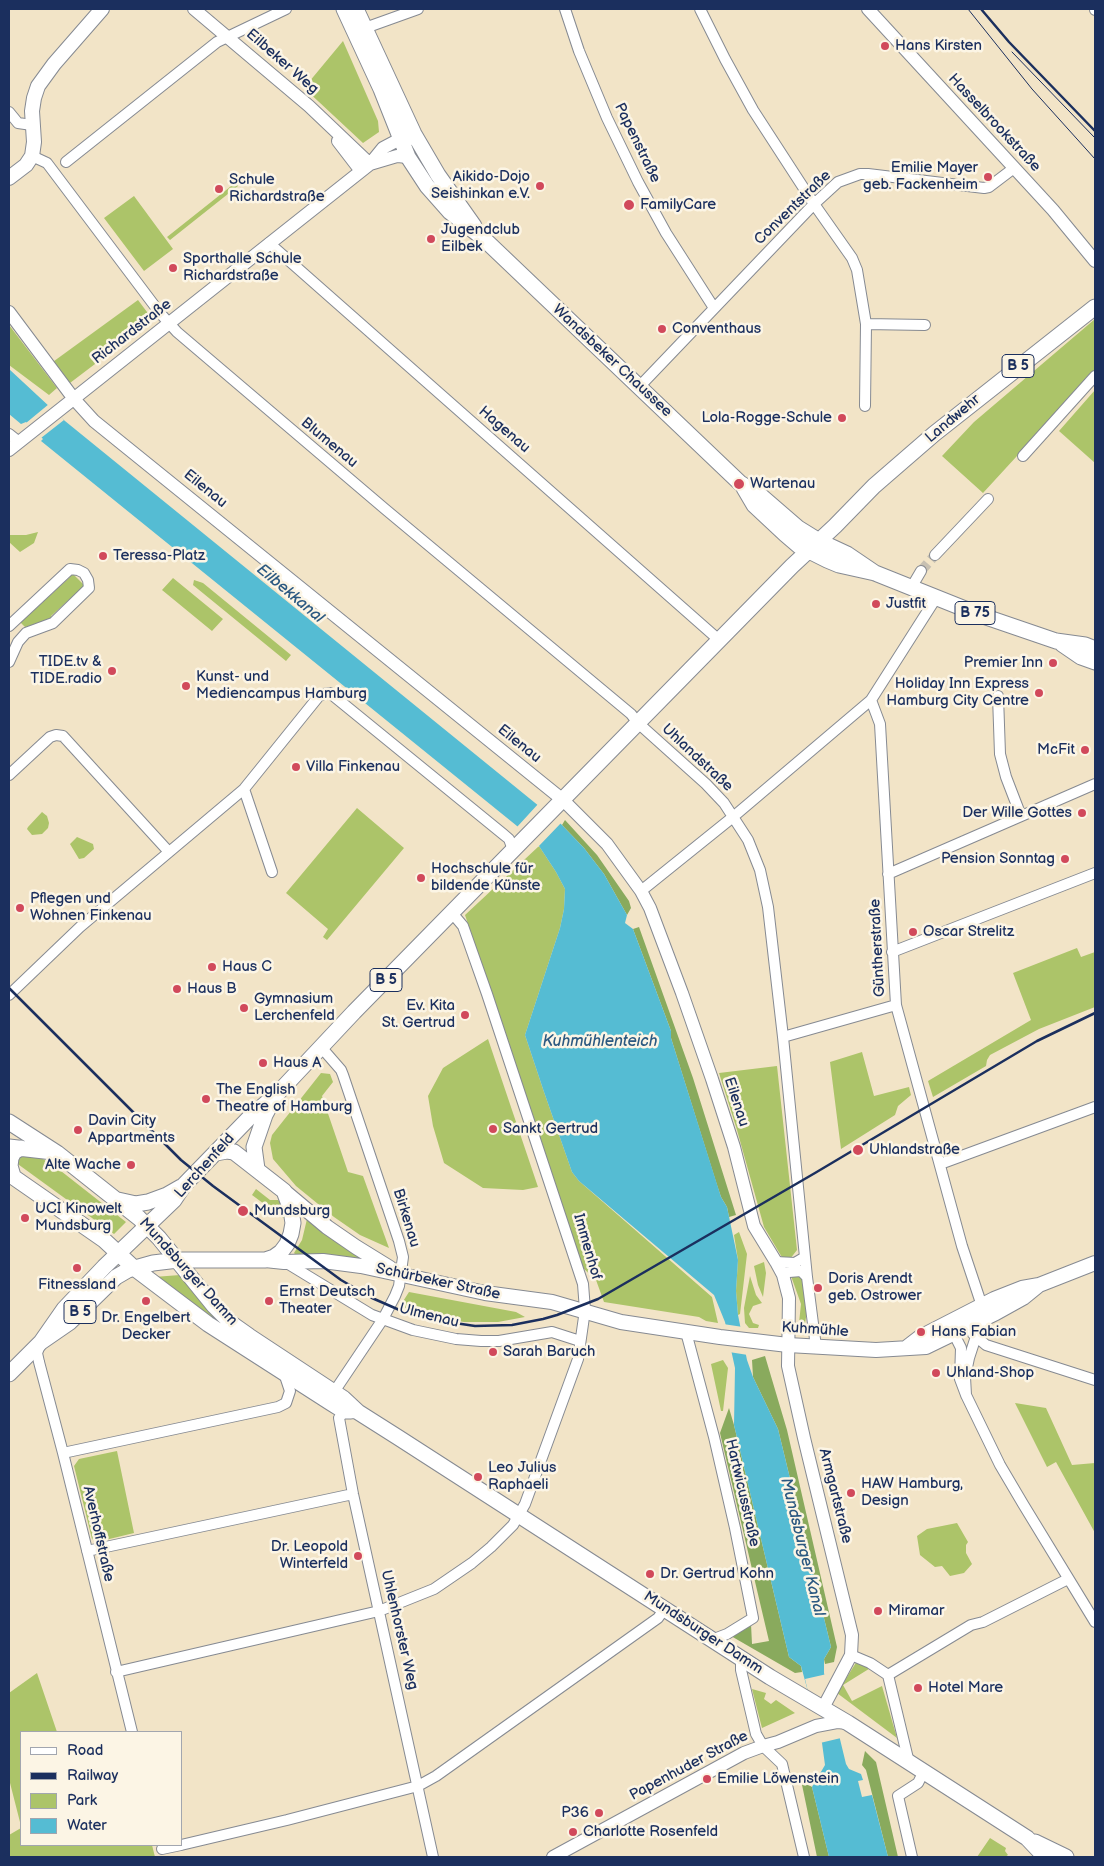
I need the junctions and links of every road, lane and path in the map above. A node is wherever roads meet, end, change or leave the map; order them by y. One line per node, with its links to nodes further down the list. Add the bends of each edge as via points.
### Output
1 (102, 9): 13 (main road, via 38,86)
2 (194, 9): 11 (street, Eilbeker Weg)
3 (286, 9): 11 (street)
4 (344, 9): 14 (main road, Wandsbeker Chaussee)
5 (356, 9): 10 (main road, Wandsbeker Chaussee)
6 (418, 9): 10 (street)
7 (564, 9): 27 (street, Papenstraße, via 604,111 638,182)
8 (700, 9): 22 (street, via 753,110)
9 (868, 9): 20 (street, Hasselbrookstraße)
10 (365, 28): 15 (main road, Wandsbeker Chaussee)
11 (227, 36): 18 (street); 19 (street, Eilbeker Weg, via 325,121)
12 (9, 112): 13 (street, via 18,123)
13 (32, 125): 16 (main road)
14 (400, 138): 15 (street); 17 (main road, Wandsbeker Chaussee); 19 (street, Richardstraße, via 383,148)
15 (425, 153): 23 (main road, Wandsbeker Chaussee)
16 (32, 156): 21 (main road); 29 (street, Blumenau, via 47,164)
17 (408, 157): 19 (street, Richardstraße, via 397,156); 23 (main road, Wandsbeker Chaussee, via 450,212)
18 (66, 162)
19 (365, 168): 24 (street, Richardstraße)
20 (1014, 168): 22 (street, Conventstraße, via 984,188 860,174 838,182); 25 (street, Hasselbrookstraße)
21 (9, 178)
22 (814, 204): 27 (street, Conventstraße); 30 (street, via 852,258)
23 (484, 239): 33 (main road, Wandsbeker Chaussee)
24 (269, 244): 29 (street, Richardstraße); 46 (street, Hagenau)
25 (1095, 261)
26 (1095, 307): 39 (main road, Landwehr / B 5, via 934,434 874,486)
27 (714, 308): 33 (street, Conventstraße)
28 (9, 312): 34 (street, Eilenau)
29 (170, 324): 34 (street, Richardstraße); 53 (street, Blumenau)
30 (866, 324): 31 (street); 35 (street)
31 (925, 325)
32 (1095, 376): 37 (street)
33 (639, 387): 39 (main road, Wandsbeker Chaussee, via 740,483 754,505 784,534)
34 (74, 399): 36 (street, Richardstraße, via 34,431); 57 (street, Eilenau, via 94,421)
35 (865, 406)
36 (12, 442)
37 (1023, 456)
38 (988, 499): 40 (street)
39 (814, 546): 42 (main road, B 75, via 839,565 874,573); 46 (main road, B 5)
40 (935, 555)
41 (921, 571): 42 (street)
42 (911, 588): 43 (main road, B 75)
43 (936, 598): 47 (main road, B 75); 52 (street)
44 (12, 623): 45 (street); 45 (street, via 70,569 84,573 89,588 53,623)
45 (26, 633): 49 (street)
46 (719, 640): 53 (main road, B 5)
47 (1056, 641): 48 (main road, B 75); 50 (main road, B 75)
48 (1095, 648)
49 (9, 662)
50 (1095, 662)
51 (998, 696): 58 (street, via 1000,754)
52 (872, 700): 59 (street); 64 (street, Güntherstraße, via 880,724)
53 (638, 723): 57 (main road, B 5); 59 (street, Uhlandstraße, via 706,784)
54 (9, 775): 61 (street, via 50,737 63,736)
55 (1095, 784): 58 (street)
56 (244, 788): 60 (street, via 319,696 330,693 509,839); 61 (street); 62 (street)
57 (563, 800): 60 (main road, Lerchenfeld / B 5); 65 (street, Eilenau, via 607,844)
58 (1021, 816): 64 (street)
59 (733, 817): 65 (street); 70 (street, Uhlandstraße, via 748,840 760,870 768,907)
60 (513, 850): 66 (main road, Lerchenfeld / B 5)
61 (169, 852): 68 (street, via 80,927)
62 (272, 872)
63 (1095, 873): 67 (street)
64 (888, 874): 67 (street, Güntherstraße)
65 (640, 891): 91 (street, Eilenau, via 650,908 712,1079 754,1226)
66 (452, 913): 71 (main road, Lerchenfeld / B 5); 99 (street, Immenhof, via 463,926 557,1200 583,1284)
67 (892, 952): 69 (street, Güntherstraße)
68 (9, 995)
69 (896, 1005): 70 (street); 78 (street, Güntherstraße)
70 (783, 1037): 86 (street, Uhlandstraße)
71 (321, 1048): 72 (main road, Lerchenfeld / B 5); 94 (street, Birkenau, via 343,1075 399,1240)
72 (276, 1094): 77 (main road, Lerchenfeld / B 5, via 250,1116); 79 (main road, B 5, via 254,1147)
73 (1095, 1107): 78 (street)
74 (9, 1122): 76 (main road, Mundsburger Damm)
75 (15, 1147): 76 (main road); 80 (main road)
76 (57, 1153): 83 (main road, Mundsburger Damm)
77 (216, 1153): 79 (main road, via 234,1152); 81 (main road, Lerchenfeld / B 5)
78 (940, 1164): 98 (street, Güntherstraße)
79 (257, 1168): 82 (main road)
80 (11, 1175): 85 (main road, Mundsburger Damm)
81 (184, 1185): 83 (main road, via 148,1202 136,1204); 84 (main road, Lerchenfeld / B 5)
82 (284, 1191): 88 (main road, via 291,1210 291,1234 278,1255); 94 (main road, via 356,1248)
83 (117, 1200): 84 (main road, Mundsburger Damm)
84 (147, 1227): 85 (main road, Lerchenfeld / B 5); 87 (main road, Mundsburger Damm)
85 (118, 1253): 89 (main road, B 5); 93 (main road, Mundsburger Damm); 106 (main road, B 5, via 64,1310)
86 (805, 1256): 91 (street, via 795,1263); 96 (street, Uhlandstraße)
87 (178, 1260): 88 (main road, Schürbeker Straße / B 5); 89 (main road, Schürbeker Straße / B 5); 114 (main road, Mundsburger Damm, via 232,1324)
88 (265, 1260): 90 (main road, Schürbeker Straße)
89 (153, 1262): 93 (main road, B 5)
90 (284, 1262): 94 (main road, Schürbeker Straße, via 323,1260); 100 (street, Ulmenau)
91 (776, 1262): 95 (street, Eilenau)
92 (1095, 1263): 97 (main road)
93 (134, 1268): 106 (main road, B 5, via 116,1277 70,1322); 110 (main road, Mundsburger Damm, via 208,1324)
94 (401, 1274): 99 (main road, Schürbeker Straße, via 485,1293); 100 (street, Birkenau, via 399,1286)
95 (783, 1276): 96 (street, via 801,1271); 107 (street, Eilenau, via 790,1305)
96 (807, 1277): 109 (street, Uhlandstraße)
97 (1038, 1285): 98 (main road, Kuhmühle, via 1022,1288); 102 (main road, Kuhmühle)
98 (982, 1306): 101 (main road, Kuhmühle); 102 (street)
99 (585, 1310): 103 (main road, Schürbeker Straße, via 621,1322); 105 (street, Immenhof)
100 (383, 1319): 105 (street, Ulmenau, via 413,1330 456,1339 499,1341 552,1332); 114 (street, Birkenau)
101 (952, 1328): 102 (main road, Kuhmühle); 109 (main road, Kuhmühle, via 926,1347 876,1350); 115 (street, via 961,1348 960,1379)
102 (975, 1329): 108 (street); 112 (street)
103 (686, 1332): 104 (main road, Schürbeker Straße); 125 (street, Hartwicusstraße, via 739,1542 753,1618)
104 (720, 1337): 107 (main road, Kuhmühle)
105 (580, 1341): 119 (street, Immenhof, via 578,1359)
106 (41, 1342): 111 (main road, B 5); 117 (street, Averhoffstraße, via 37,1353)
107 (788, 1345): 109 (main road, Kuhmühle); 126 (street, Armgartstraße, via 788,1366 852,1635)
108 (986, 1345): 112 (street, via 974,1353); 113 (street)
109 (816, 1347)
110 (284, 1373): 116 (main road, Mundsburger Damm); 117 (street, via 290,1391 286,1403 278,1408)
111 (9, 1374)
112 (965, 1377): 115 (street)
113 (1095, 1380)
114 (334, 1392): 116 (main road, Mundsburger Damm)
115 (966, 1395): 121 (street, via 1000,1465)
116 (351, 1411): 118 (street, Uhlenhorster Weg, via 339,1418); 119 (main road, Mundsburger Damm)
117 (63, 1453): 120 (street, Averhoffstraße)
118 (354, 1494): 120 (street); 123 (street, Uhlenhorster Weg)
119 (520, 1515): 122 (main road, Mundsburger Damm); 123 (street, Immenhof, via 472,1563 434,1589)
120 (86, 1551): 128 (street, Averhoffstraße)
121 (1068, 1579): 124 (street); 129 (street, via 990,1619 971,1625)
122 (665, 1608): 125 (main road, Mundsburger Damm); 135 (street, via 658,1618)
123 (379, 1611): 128 (street, Immenhof); 135 (street, Uhlenhorster Weg)
124 (1095, 1622)
125 (714, 1639): 127 (main road, Mundsburger Damm)
126 (851, 1654): 129 (street); 130 (street, Armgartstraße, via 831,1694)
127 (741, 1656): 130 (main road, Mundsburger Damm); 132 (street, via 741,1670 756,1734)
128 (116, 1672): 131 (street, Averhoffstraße)
129 (888, 1675): 133 (street)
130 (831, 1714): 132 (street, Papenhuder Straße, via 816,1726); 133 (main road, Mundsburger Damm)
131 (132, 1731)
132 (763, 1746): 141 (street, Papenhuder Straße, via 716,1768); 142 (street, via 782,1764)
133 (909, 1764): 134 (main road, Mundsburger Damm)
134 (923, 1773): 136 (main road, Mundsburger Damm); 143 (street, via 918,1783 898,1796)
135 (418, 1786): 137 (street); 140 (street, Uhlenhorster Weg)
136 (1027, 1838): 144 (main road, Mundsburger Damm); 145 (main road)
137 (182, 1845)
138 (177, 1846): 139 (street)
139 (162, 1850)
140 (433, 1857)
141 (553, 1857)
142 (804, 1857)
143 (912, 1857)
144 (1045, 1857)
145 (1066, 1857)

